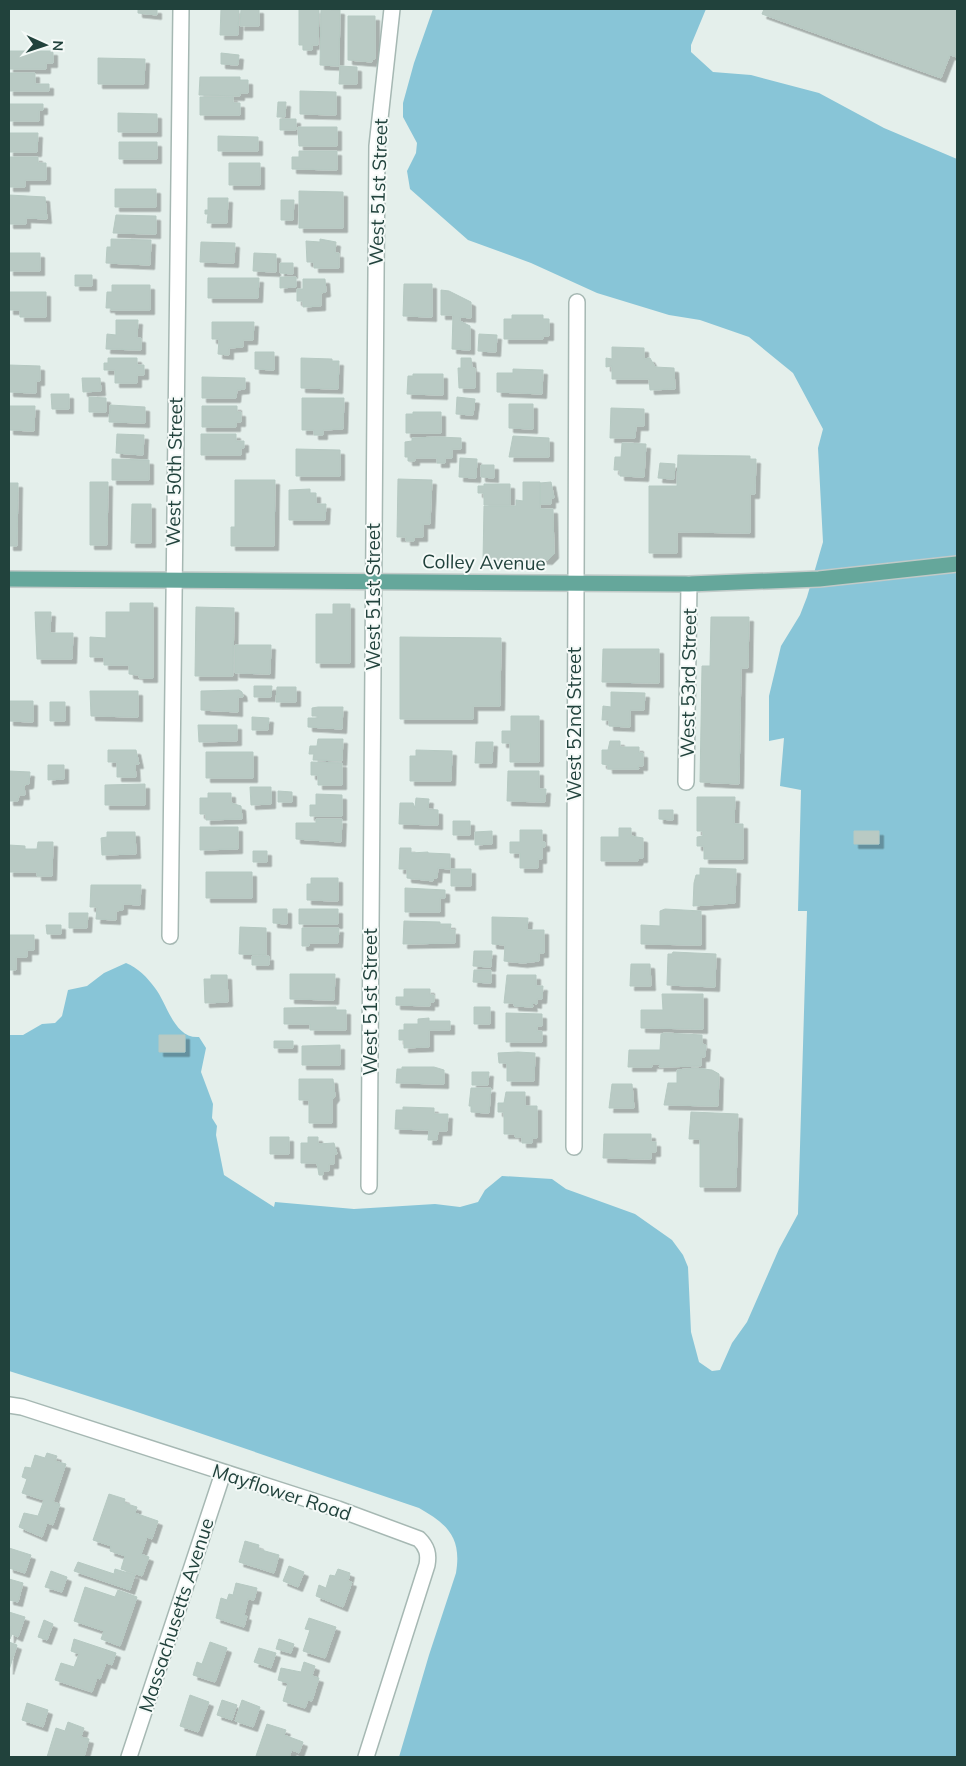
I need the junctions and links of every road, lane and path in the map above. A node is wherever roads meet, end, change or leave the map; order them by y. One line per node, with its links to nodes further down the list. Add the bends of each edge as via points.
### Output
1 (181, 9): 6 (street, West 50th Street)
2 (392, 9): 7 (street, West 51st Street, via 377,146)
3 (577, 302): 8 (street, West 52nd Street)
4 (957, 564): 9 (main road, Colley Avenue, via 819,579)
5 (9, 579): 6 (main road, Colley Avenue)
6 (173, 580): 7 (main road, Colley Avenue); 11 (street, West 50th Street)
7 (372, 580): 8 (main road, Colley Avenue); 13 (street, West 51st Street)
8 (575, 583): 9 (main road, Colley Avenue); 12 (street, West 52nd Street)
9 (689, 584): 10 (street, West 53rd Street)
10 (686, 782)
11 (170, 936)
12 (574, 1147)
13 (369, 1186)
14 (9, 1405): 15 (street, Mayflower Road)
15 (223, 1473): 16 (street, Massachusetts Avenue); 17 (street, Mayflower Road, via 338,1509 419,1539 426,1545 427,1565)
16 (129, 1757)
17 (366, 1757)

